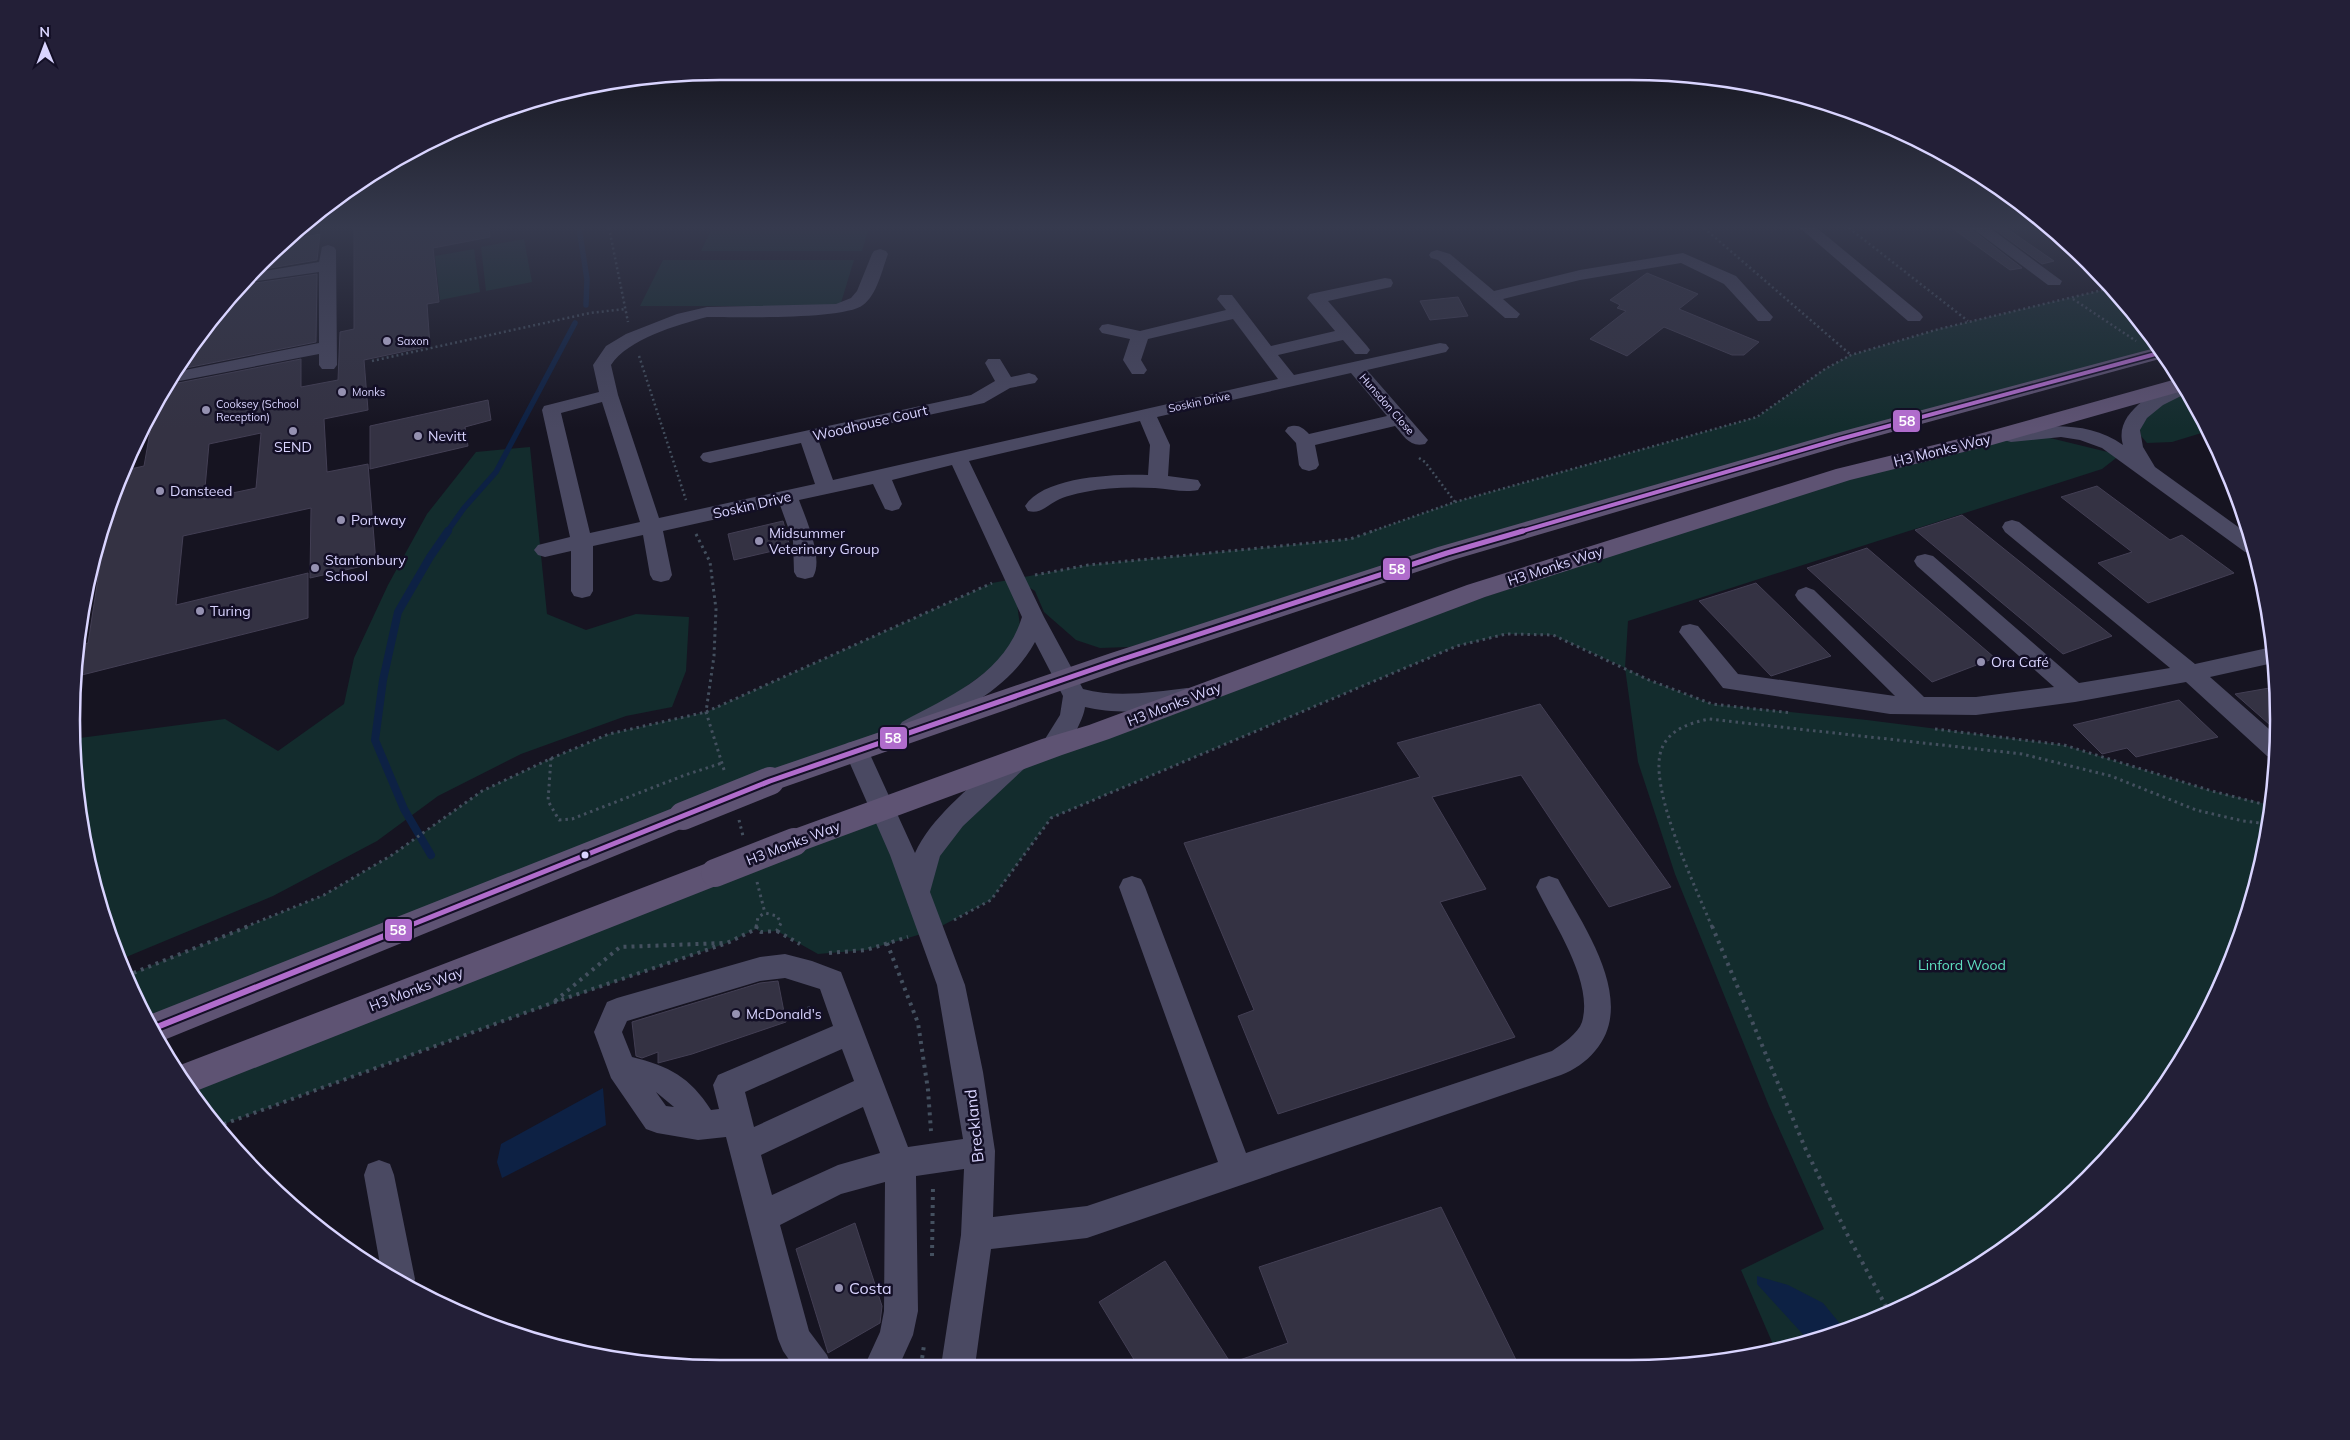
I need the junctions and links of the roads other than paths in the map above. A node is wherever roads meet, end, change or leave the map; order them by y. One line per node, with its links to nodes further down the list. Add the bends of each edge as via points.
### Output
1 (328, 295): 20 (street, via 328,356)
2 (862, 295): 26 (street, via 857,302 838,309 707,312 632,338 612,350 602,365)
3 (1329, 295): 12 (street, Hunsdon Close, via 1316,298)
4 (1497, 295): 7 (street)
5 (1744, 295): 10 (street)
6 (1888, 295): 9 (street)
7 (1490, 297): 8 (street)
8 (1511, 314)
9 (1914, 317)
10 (1764, 318)
11 (1108, 329): 13 (street)
12 (1346, 334): 15 (street); 17 (street, Hunsdon Close)
13 (1140, 336): 15 (street, via 1231,306); 19 (street, via 1132,360)
14 (1440, 348): 17 (street, Soskin Drive)
15 (1267, 352): 22 (street)
16 (2155, 354): 58 (main road, via 1850,436 1447,553)
17 (1358, 359): 22 (street, Soskin Drive); 28 (street, Hunsdon Close)
18 (994, 363): 23 (street)
19 (1138, 370)
20 (180, 377)
21 (1029, 379): 23 (street, Woodhouse Court)
22 (1290, 382): 27 (street, Soskin Drive)
23 (1005, 383): 29 (street, Woodhouse Court, via 977,399)
24 (2176, 386): 30 (main road, H3 Monks Way)
25 (2178, 390): 35 (street, via 2162,397 2136,417 2130,426 2131,442)
26 (609, 396): 43 (street); 46 (street, via 551,410)
27 (1146, 414): 33 (street, Soskin Drive); 37 (street, via 1160,445)
28 (1398, 419): 31 (street, Hunsdon Close); 34 (street, via 1300,436)
29 (808, 437): 32 (street, Woodhouse Court, via 729,446); 39 (street)
30 (1984, 440): 35 (street, via 2049,430 2072,431 2109,444); 60 (main road, H3 Monks Way, via 1844,474 1476,592)
31 (1414, 442)
32 (710, 457)
33 (958, 458): 36 (street, Soskin Drive); 51 (street)
34 (1310, 465)
35 (2146, 470): 45 (street)
36 (880, 476): 39 (street, Soskin Drive); 42 (street)
37 (1158, 480): 38 (street); 41 (street, via 1100,483)
38 (1191, 485)
39 (826, 488): 40 (street, Soskin Drive)
40 (788, 497): 43 (street, Soskin Drive); 49 (street, via 803,541)
41 (1035, 501)
42 (892, 504)
43 (652, 527): 46 (street, Soskin Drive); 50 (street)
44 (2012, 527): 57 (street)
45 (2244, 541)
46 (582, 542): 47 (street, Soskin Drive); 52 (street)
47 (545, 550)
48 (1925, 561): 59 (street)
49 (805, 572)
50 (661, 575)
51 (1015, 578): 54 (street)
52 (582, 591)
53 (1806, 595): 61 (street)
54 (1034, 618): 58 (street); 62 (street, via 1022,646 1009,663 968,694)
55 (1690, 632): 61 (street, via 1732,682 1890,705)
56 (2267, 656): 57 (street)
57 (2191, 673): 59 (street); 63 (street)
58 (1071, 687): 60 (street, via 1091,702); 62 (main road); 64 (street, via 1072,717)
59 (2075, 693): 61 (street, via 1976,706)
60 (1193, 696): 64 (main road, H3 Monks Way)
61 (1919, 706)
62 (900, 734): 65 (main road)
63 (2269, 743)
64 (1052, 747): 66 (main road, H3 Monks Way)
65 (856, 750): 67 (street, Breckland); 71 (main road, bridge, via 770,781)
66 (1017, 760): 67 (main road, H3 Monks Way); 70 (street, via 954,819 928,852)
67 (883, 809): 70 (street, Breckland); 73 (main road, H3 Monks Way, bridge)
68 (1549, 887): 78 (street, via 1588,964 1598,1000 1596,1023 1580,1049 1561,1062)
69 (1132, 888): 78 (street)
70 (917, 892): 76 (street, Breckland, via 951,985)
71 (159, 1026)
72 (850, 1032): 74 (street); 75 (street, via 728,1085); 75 (street, via 831,981 786,966 760,969 617,1011 608,1032 620,1068 664,1080 687,1099 703,1125)
73 (189, 1078)
74 (871, 1088): 75 (street); 77 (street)
75 (741, 1135): 80 (street)
76 (980, 1151): 77 (street); 81 (street, Breckland)
77 (900, 1166): 80 (street, via 848,1176); 84 (street, via 901,1311 896,1335)
78 (1237, 1171): 81 (street, via 1087,1222)
79 (380, 1175): 82 (street)
80 (762, 1217): 83 (street, via 795,1339)
81 (977, 1236): 85 (street, Breckland)
82 (398, 1273)
83 (810, 1360)
84 (884, 1360)
85 (959, 1360)

